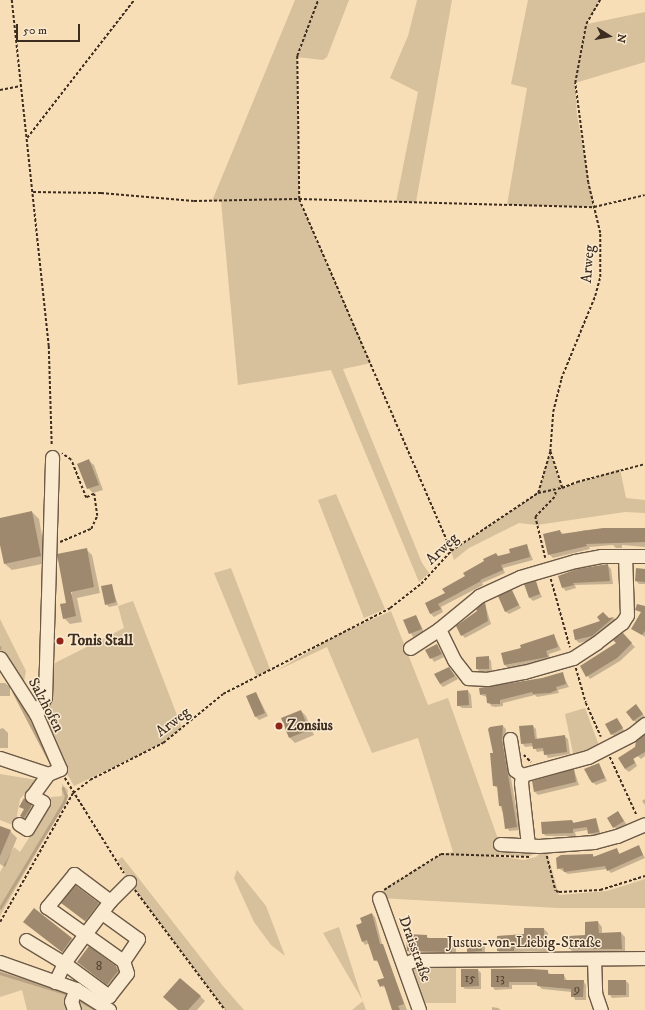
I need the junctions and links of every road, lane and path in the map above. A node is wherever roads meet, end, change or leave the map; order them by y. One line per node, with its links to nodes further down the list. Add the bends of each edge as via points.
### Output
1 (12, 0): 5 (path)
2 (134, 0): 7 (path)
3 (318, 0): 10 (path, via 298,56)
4 (600, 0): 11 (path, Arweg, via 586,24 575,83 577,115)
5 (21, 86): 6 (path); 7 (path)
6 (0, 90)
7 (27, 139): 8 (path)
8 (32, 192): 10 (path, via 101,193 194,201); 13 (path, via 49,346)
9 (645, 195): 11 (path)
10 (299, 199): 11 (path); 18 (path)
11 (594, 207): 12 (path, Arweg, via 600,232 600,277 595,296 561,379 553,412)
12 (550, 452): 15 (path); 16 (path, Arweg)
13 (52, 457): 17 (street); 17 (path, via 61,454 71,460 86,498 94,494 97,516 96,522 87,532)
14 (645, 464): 15 (path)
15 (562, 488): 16 (path)
16 (538, 493): 18 (path, Arweg)
17 (48, 546): 24 (street, via 45,697)
18 (451, 551): 32 (path, Arweg, via 421,584 390,608 223,694 162,743 90,780)
19 (625, 556): 20 (street); 21 (street, via 575,561 547,567 502,584 466,606); 21 (street, via 627,615 622,623 573,658 524,672 487,679 468,678 454,660)
20 (645, 556)
21 (439, 629): 22 (street)
22 (410, 648)
23 (1, 661): 24 (street, Salzhofen)
24 (36, 714): 30 (street, Salzhofen)
25 (645, 724): 29 (street, via 631,735 588,757)
26 (510, 739): 27 (street)
27 (512, 755): 29 (path, via 522,754); 31 (street, via 515,770)
28 (0, 758): 30 (street)
29 (539, 768): 31 (street)
30 (54, 772): 32 (path); 33 (street, via 32,796 43,802 27,829)
31 (522, 775): 36 (street, via 520,783)
32 (73, 793): 38 (path); 42 (path, Arweg)
33 (19, 824)
34 (645, 824): 36 (street, via 594,842)
35 (500, 844): 36 (street)
36 (537, 846): 37 (path, via 556,891 559,892 600,890); 39 (path, via 539,852 523,858 472,853 441,854 386,887)
37 (645, 876)
38 (129, 882): 40 (street); 55 (path)
39 (379, 898): 50 (street, Draisstraße)
40 (110, 901): 41 (street); 43 (street, via 74,874 47,907)
41 (102, 913): 43 (street); 47 (street, via 138,939)
42 (0, 922)
43 (86, 934): 47 (street); 49 (street)
44 (26, 940): 49 (street)
45 (645, 958): 46 (street, Justus-von-Liebig-Straße)
46 (594, 959): 50 (street, Justus-von-Liebig-Straße, via 414,960); 57 (street, via 595,993)
47 (123, 961): 49 (street, via 127,974 109,996)
48 (0, 962): 51 (street)
49 (64, 963): 51 (street)
50 (404, 964): 56 (street, Draisstraße)
51 (55, 982): 52 (street)
52 (76, 989): 53 (street, via 71,1000); 54 (street)
53 (74, 1010)
54 (109, 1010)
55 (225, 1010)
56 (420, 1010)
57 (601, 1010)

